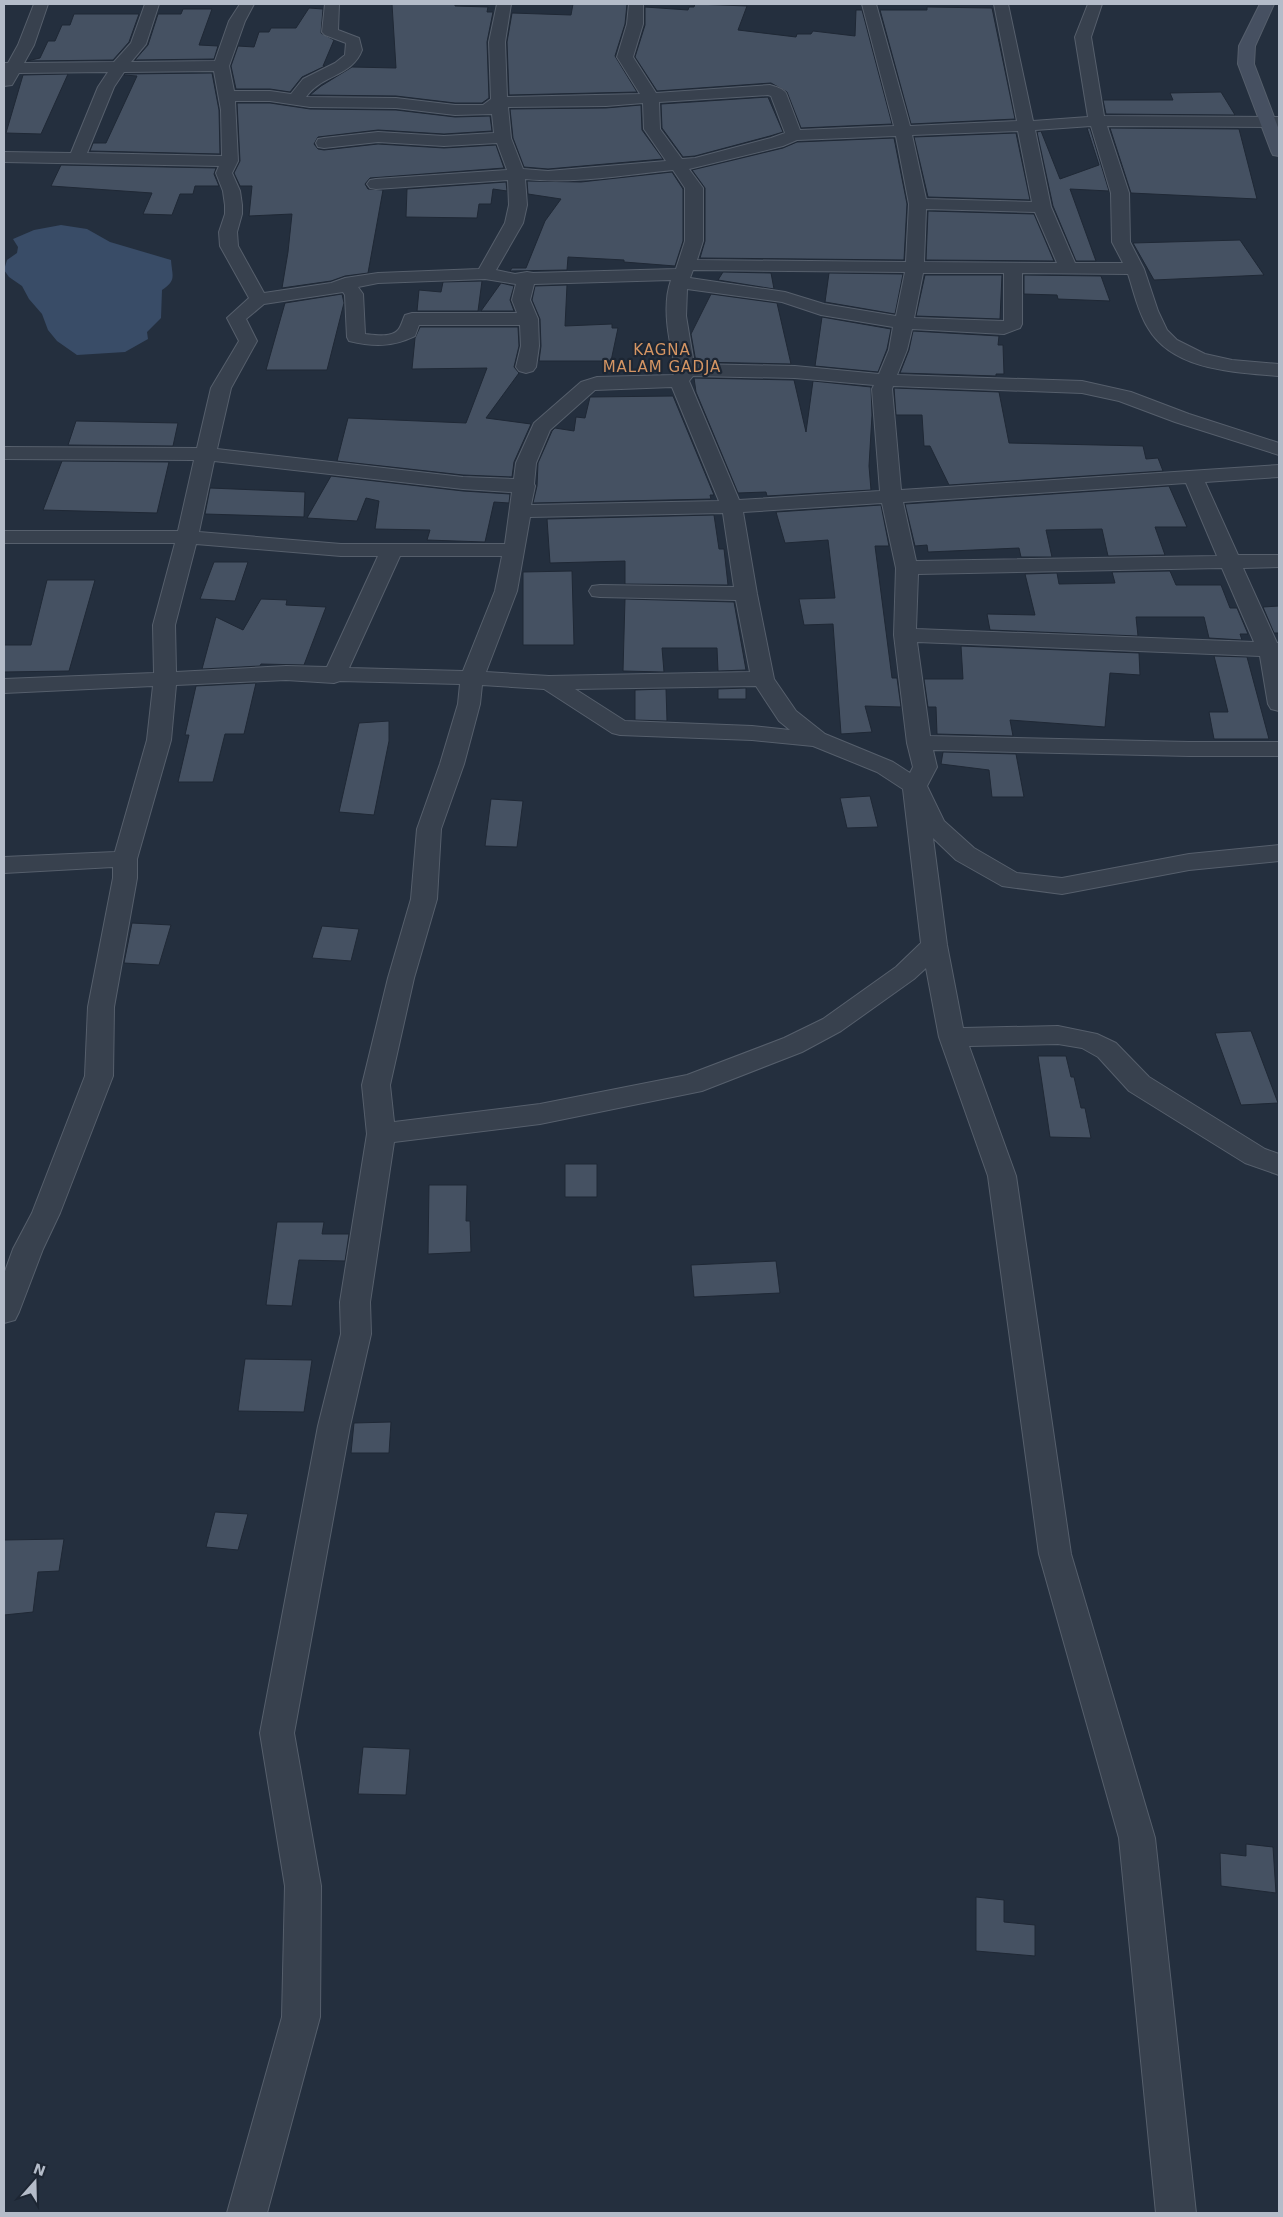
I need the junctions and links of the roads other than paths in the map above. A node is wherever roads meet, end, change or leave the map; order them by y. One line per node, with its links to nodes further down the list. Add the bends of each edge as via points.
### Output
1 (41, 4): 12 (street, via 26,45)
2 (152, 4): 13 (street, via 138,44)
3 (247, 4): 11 (street)
4 (332, 4): 17 (street, via 330,32 354,41 352,56 346,63 310,81)
5 (504, 4): 18 (street, via 497,42)
6 (636, 4): 16 (street, via 625,57)
7 (869, 4): 22 (street)
8 (1001, 4): 21 (street)
9 (1095, 4): 19 (street, via 1083,37)
10 (1268, 4): 20 (street, via 1247,46 1246,64)
11 (221, 66): 13 (street); 15 (street)
12 (9, 68): 13 (street); 14 (street)
13 (118, 68): 28 (street, via 106,87)
14 (4, 86)
15 (226, 96): 17 (street, via 270,96); 29 (street)
16 (651, 98): 18 (street); 23 (street, via 763,89 774,91 778,93); 30 (street, via 652,129)
17 (295, 100): 18 (street, via 396,103 475,111 490,110 491,104)
18 (500, 102): 24 (street)
19 (1097, 120): 20 (street); 21 (street); 37 (street, via 1120,193 1121,242)
20 (1274, 122): 26 (street)
21 (1025, 126): 22 (street); 34 (street)
22 (902, 131): 23 (street); 33 (street)
23 (794, 135): 30 (street, via 725,156)
24 (503, 138): 25 (street, via 444,141 378,137); 31 (street)
25 (324, 143)
26 (1279, 151)
27 (4, 157): 28 (street)
28 (78, 158): 29 (street)
29 (230, 161): 43 (street, via 224,173 232,188 234,211 228,227 228,242)
30 (678, 165): 31 (street, via 548,176); 40 (street, via 694,188 694,241)
31 (516, 173): 32 (street, via 499,177); 39 (street, via 518,205 514,223)
32 (376, 184)
33 (918, 204): 34 (street); 35 (street)
34 (1042, 207): 36 (street)
35 (915, 267): 38 (street); 40 (street); 45 (street)
36 (1068, 268): 37 (street); 38 (street)
37 (1135, 268): 47 (street, via 1160,333 1178,348 1207,361)
38 (1013, 269): 45 (street, via 1013,324 1009,327)
39 (485, 274): 41 (street); 42 (street, via 378,278)
40 (683, 274): 41 (street); 45 (street, via 798,300 821,309); 48 (street, via 677,318)
41 (527, 278): 44 (street, via 521,300)
42 (345, 283): 43 (street, via 336,288); 44 (street, via 354,294 356,337 377,342 392,341 408,332 412,319)
43 (259, 299): 52 (street, via 236,318 248,342 221,388)
44 (529, 319): 46 (street, via 530,346)
45 (903, 323): 49 (street, via 898,350)
46 (526, 366)
47 (1279, 370)
48 (682, 376): 49 (street, via 795,372); 55 (street, via 588,386 541,427 526,463); 57 (street)
49 (885, 380): 50 (street, via 1101,390); 56 (street, via 882,390)
50 (1279, 449)
51 (4, 453): 52 (street)
52 (205, 454): 55 (street, via 463,483); 60 (street)
53 (1279, 470): 54 (street)
54 (1193, 477): 56 (street); 64 (street)
55 (524, 486): 58 (street)
56 (891, 496): 57 (street); 65 (street)
57 (732, 507): 58 (street); 67 (street)
58 (521, 511): 61 (street)
59 (4, 537): 60 (street)
60 (186, 537): 62 (street); 72 (street, via 164,625)
61 (515, 550): 62 (street); 71 (street, via 506,591)
62 (390, 552): 70 (street)
63 (1279, 561): 64 (street)
64 (1230, 562): 65 (street); 69 (street)
65 (906, 568): 68 (street)
66 (600, 590): 67 (street)
67 (746, 594): 73 (street)
68 (905, 635): 69 (street); 78 (street)
69 (1274, 651): 76 (street)
70 (334, 676): 71 (street); 72 (street, via 286,673)
71 (472, 678): 74 (street); 86 (street, via 466,713 429,829 424,899 401,978 376,1085)
72 (165, 679): 75 (street); 82 (street, via 159,740)
73 (763, 679): 74 (street); 77 (street, via 787,716)
74 (549, 683): 77 (street, via 620,728)
75 (4, 686)
76 (1279, 704)
77 (817, 739): 80 (street, via 885,768)
78 (919, 743): 79 (street, via 1184,750); 80 (street, via 924,767)
79 (1279, 749)
80 (915, 786): 81 (street, via 934,825 965,854 1011,880 1062,886 1189,862); 84 (street)
81 (1279, 852)
82 (125, 859): 83 (street); 88 (street, via 125,878 101,1006 99,1076)
83 (4, 865)
84 (934, 945): 85 (street); 86 (street, via 905,974 832,1026 793,1045 692,1084 540,1114)
85 (952, 1037): 87 (street, via 1058,1035 1088,1040 1107,1050 1139,1084 1254,1156); 90 (street, via 1002,1176 1055,1554 1138,1838)
86 (381, 1134): 89 (street, via 355,1302 356,1334 334,1426 277,1733 303,1886 301,2017)
87 (1279, 1165)
88 (4, 1312)
89 (247, 2213)
90 (1176, 2213)

